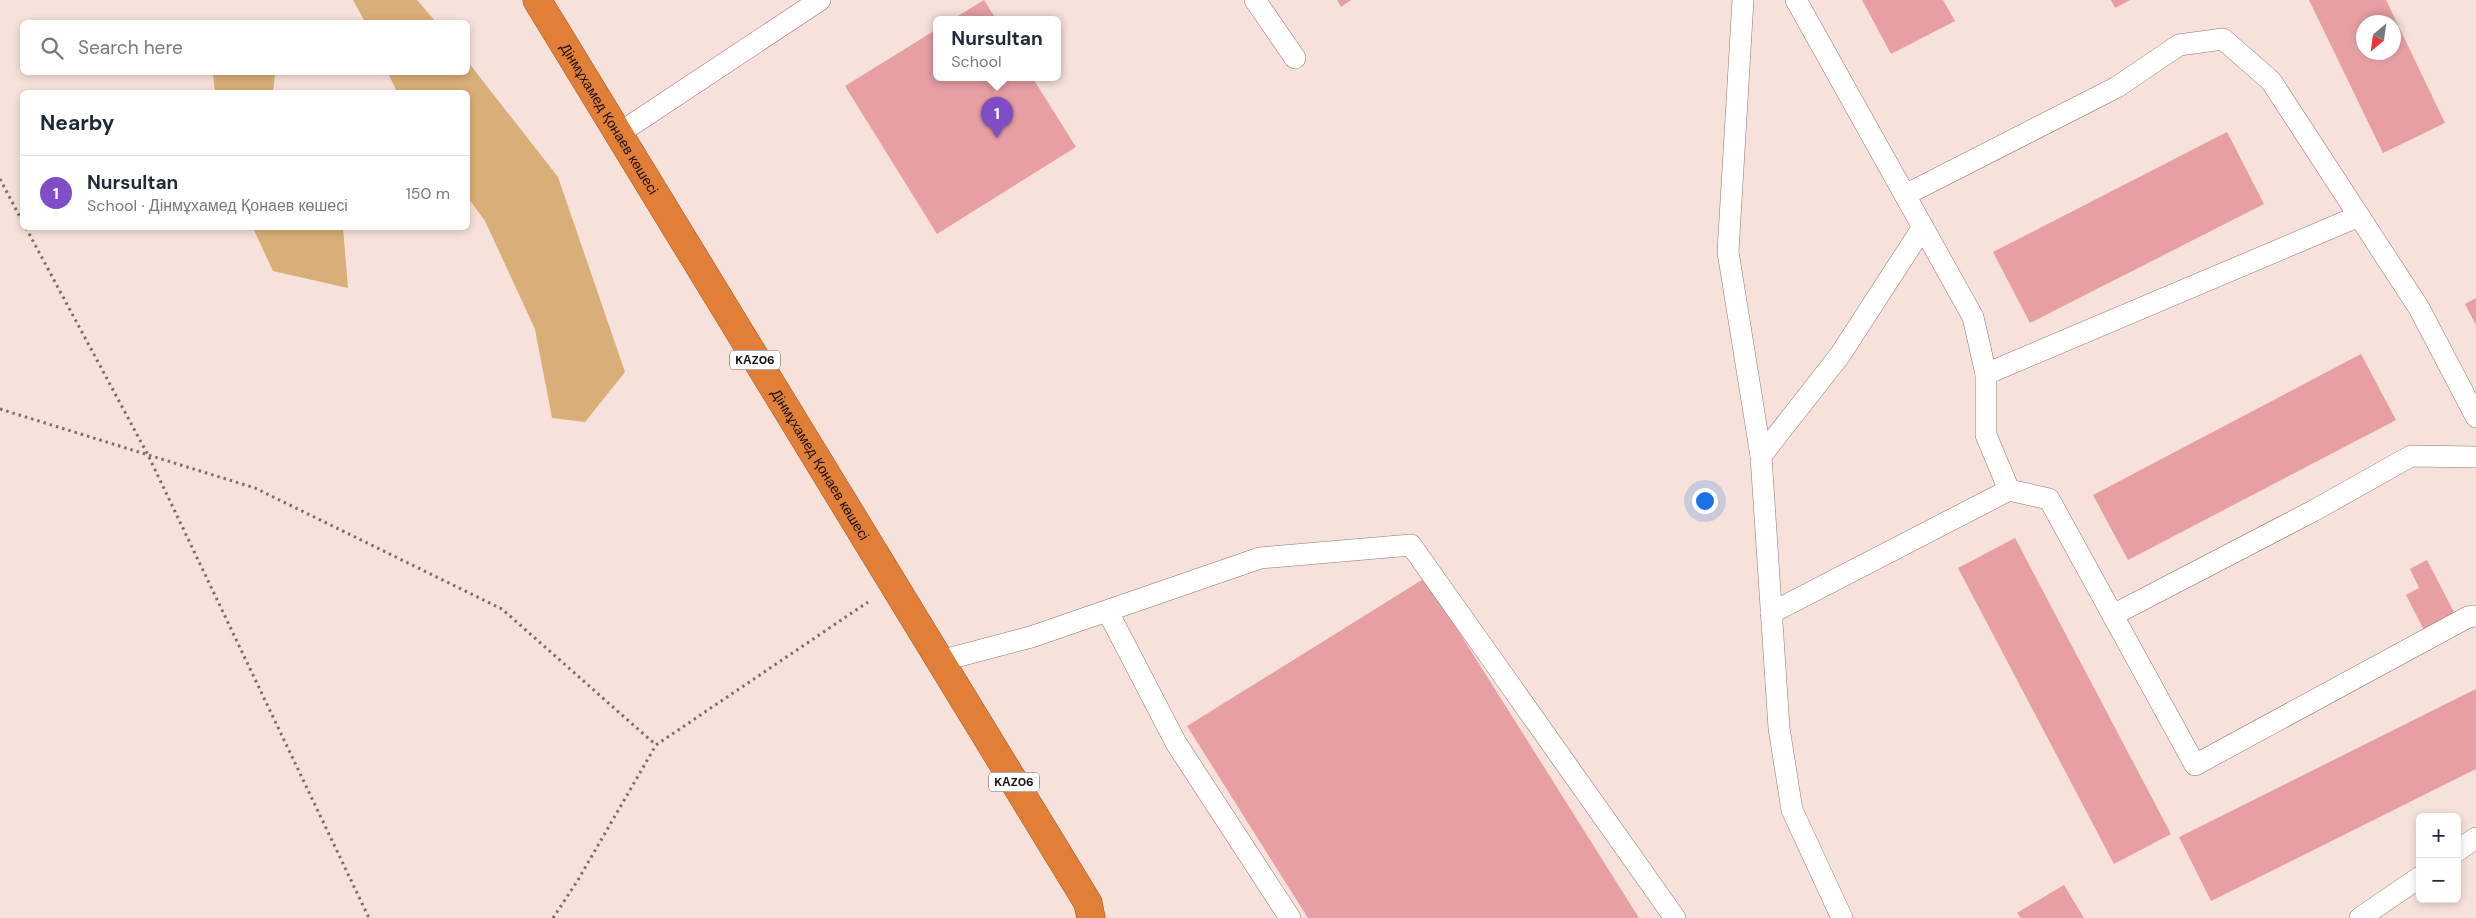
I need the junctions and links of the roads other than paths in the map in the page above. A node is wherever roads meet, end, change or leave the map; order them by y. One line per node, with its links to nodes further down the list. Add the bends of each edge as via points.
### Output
1 (536, 0): 7 (highway, Дінмұхамед Қонаев көшесі / KАZ06)
2 (820, 0): 7 (lane)
3 (1255, 0): 6 (lane)
4 (1743, 0): 13 (lane, via 1728,252)
5 (1796, 0): 8 (lane)
6 (1295, 58)
7 (618, 134): 20 (highway, Дінмұхамед Қонаев көшесі / KАZ06)
8 (1905, 195): 9 (lane, via 2117,87 2179,45 2223,39 2271,80); 10 (lane)
9 (2359, 216): 11 (lane); 12 (lane, via 2419,308)
10 (1923, 227): 11 (lane, via 1973,317); 13 (lane, via 1840,355)
11 (1986, 374): 15 (lane, via 1986,435)
12 (2476, 417)
13 (1761, 456): 17 (lane)
14 (2476, 457): 18 (lane, via 2411,456 2304,516)
15 (2009, 490): 17 (lane); 18 (lane, via 2049,499)
16 (1108, 612): 20 (lane); 25 (lane, via 1176,743); 26 (lane, via 1260,558 1411,545)
17 (1771, 613): 27 (lane, via 1779,728 1792,810)
18 (2112, 614): 19 (lane, via 2195,765 2468,617)
19 (2476, 616)
20 (940, 661): 24 (highway, Дінмұхамед Қонаев көшесі / KАZ06)
21 (2476, 838): 22 (lane)
22 (2461, 848)
23 (2416, 880): 28 (lane)
24 (1089, 910)
25 (1290, 918)
26 (1676, 918)
27 (1842, 918)
28 (2360, 918)

